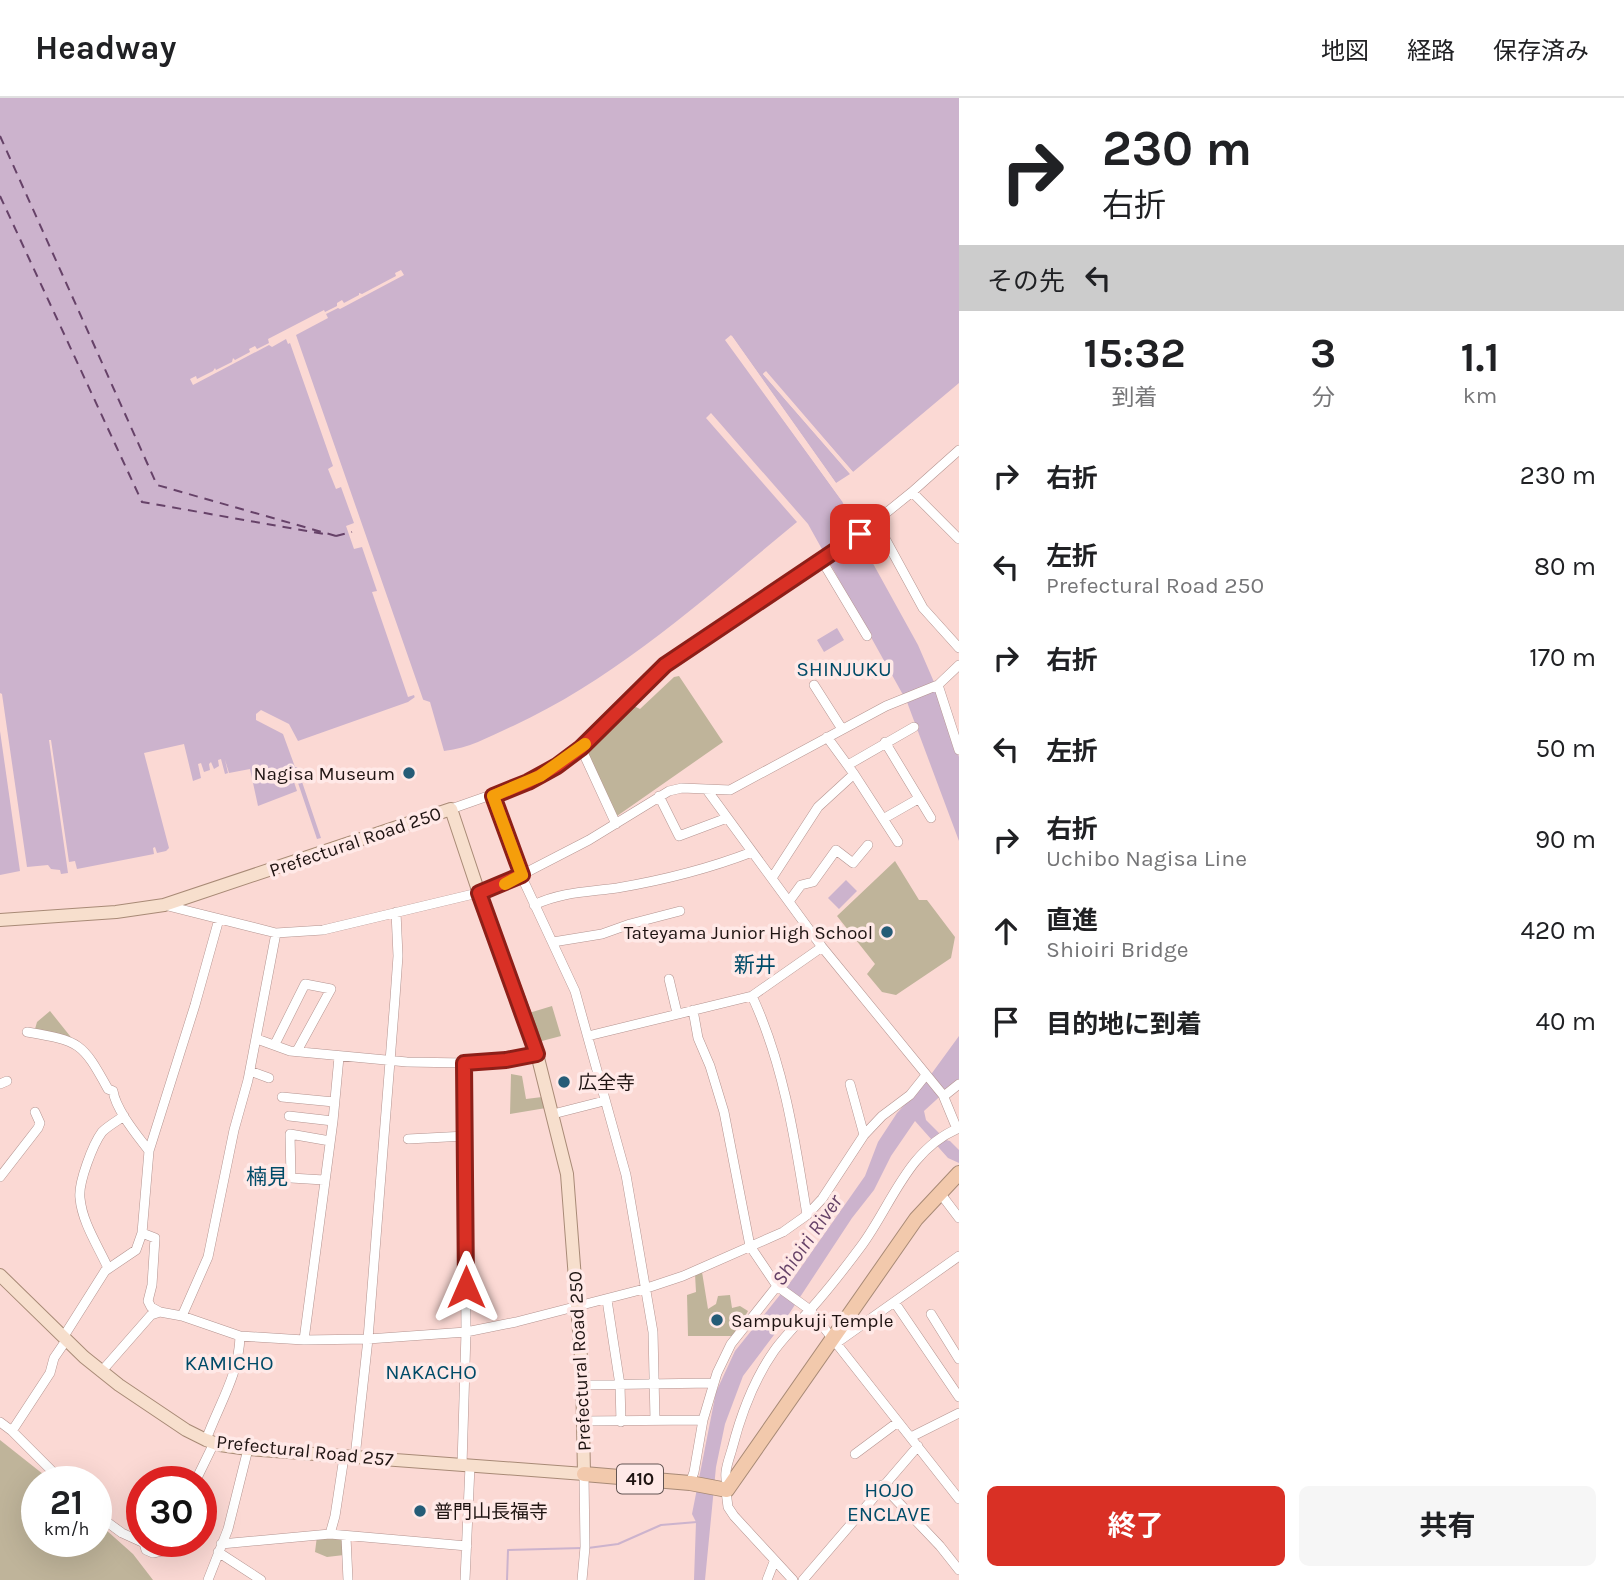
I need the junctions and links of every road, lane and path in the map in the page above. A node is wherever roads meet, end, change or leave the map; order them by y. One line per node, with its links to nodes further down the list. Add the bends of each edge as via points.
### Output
1 (958, 452): 2 (street)
2 (912, 492): 3 (street); 4 (street)
3 (876, 522): 5 (street); 7 (street, via 923,608)
4 (959, 539)
5 (823, 558): 6 (street); 15 (street, via 665,665)
6 (867, 636)
7 (959, 648)
8 (959, 666): 10 (street)
9 (814, 685): 12 (street)
10 (937, 686): 12 (street, via 903,697); 16 (street)
11 (914, 727): 14 (street)
12 (842, 729): 13 (street)
13 (827, 737): 17 (street); 18 (street, via 730,790)
14 (885, 742): 17 (street); 21 (street)
15 (581, 748): 19 (street, via 540,776); 26 (street)
16 (959, 751)
17 (851, 769): 25 (street); 31 (street, via 818,807)
18 (708, 790): 20 (street, via 673,789); 23 (street)
19 (493, 796): 22 (street); 30 (street)
20 (659, 796): 23 (street, via 678,836); 26 (street)
21 (918, 799): 24 (street); 25 (street)
22 (451, 809): 32 (main road, Prefectural Road 250); 34 (main road, Prefectural Road 250)
23 (727, 818): 29 (street)
24 (931, 818)
25 (883, 819): 27 (street)
26 (616, 824): 30 (street)
27 (898, 842)
28 (868, 845): 33 (street, via 853,863 836,850 813,882 801,885)
29 (752, 852): 31 (street); 35 (street, via 699,872 556,895)
30 (522, 875): 32 (street); 35 (street)
31 (772, 878): 33 (street)
32 (479, 893): 37 (street); 52 (main road, Prefectural Road 250)
33 (790, 900): 42 (street)
34 (164, 905): 38 (street); 39 (main road, Prefectural Road 250)
35 (534, 905): 41 (street)
36 (680, 911): 41 (street)
37 (396, 912): 40 (street, via 323,930); 54 (street, via 398,956)
38 (219, 919): 40 (street); 75 (street)
39 (0, 920)
40 (276, 933): 49 (street)
41 (553, 943): 48 (street, via 575,991)
42 (822, 947): 44 (street); 57 (street)
43 (669, 979): 46 (street)
44 (752, 996): 45 (street); 80 (street, via 769,1031 784,1086)
45 (693, 1010): 46 (street); 83 (street, via 724,1112)
46 (677, 1013): 48 (street)
47 (27, 1032): 67 (street, via 81,1047 107,1089 113,1090)
48 (588, 1036): 63 (street)
49 (257, 1039): 50 (street); 56 (street)
50 (275, 1044): 51 (street); 51 (street, via 305,984 331,989)
51 (297, 1051): 53 (street)
52 (537, 1054): 55 (street); 66 (main road, Prefectural Road 250)
53 (339, 1056): 54 (street); 64 (street)
54 (390, 1060): 55 (street); 99 (street)
55 (464, 1063): 72 (street)
56 (250, 1072): 58 (street); 95 (street, via 208,1257)
57 (927, 1076): 61 (street); 71 (street)
58 (270, 1078)
59 (850, 1083): 71 (street)
60 (959, 1084): 61 (street)
61 (944, 1096): 70 (street)
62 (282, 1097): 64 (street)
63 (604, 1101): 66 (street); 88 (street, via 626,1175)
64 (334, 1102): 69 (street)
65 (35, 1112): 77 (street, via 38,1128)
66 (553, 1114): 91 (main road, Prefectural Road 250, via 569,1187)
67 (124, 1116): 75 (street); 85 (street, via 103,1131 96,1143 79,1197)
68 (289, 1116): 69 (street)
69 (333, 1121): 74 (street)
70 (958, 1128): 92 (street, via 920,1156 865,1242)
71 (864, 1135): 80 (street)
72 (466, 1136): 73 (street); 96 (street)
73 (408, 1139)
74 (330, 1141): 78 (street); 78 (street, via 290,1134 291,1178)
75 (149, 1151): 82 (street)
76 (959, 1173): 79 (highway)
77 (0, 1177)
78 (324, 1180): 100 (street)
79 (940, 1193): 81 (street); 101 (highway, via 899,1243)
80 (807, 1215): 83 (street)
81 (959, 1218)
82 (142, 1233): 85 (street, via 136,1250); 93 (street, via 155,1238 148,1301)
83 (750, 1246): 87 (street); 88 (street)
84 (959, 1256): 90 (street)
85 (108, 1268): 98 (street)
86 (1, 1277): 98 (main road, Prefectural Road 257)
87 (779, 1288): 92 (street); 105 (street, via 731,1344)
88 (644, 1289): 89 (street); 104 (street, via 653,1332)
89 (607, 1300): 91 (street); 107 (street)
90 (895, 1303): 101 (street); 108 (street)
91 (576, 1306): 96 (street); 106 (main road, Prefectural Road 250)
92 (810, 1310): 101 (street); 129 (street, via 773,1353 749,1394)
93 (160, 1312): 95 (street); 103 (street, via 151,1315)
94 (931, 1314): 102 (street)
95 (182, 1316): 97 (street)
96 (466, 1332): 99 (street); 123 (street)
97 (240, 1336): 100 (street); 118 (street, via 238,1365 215,1415)
98 (66, 1338): 103 (main road, Prefectural Road 257); 116 (street, via 50,1373)
99 (369, 1339): 100 (street); 122 (street)
100 (304, 1340)
101 (834, 1342): 115 (street); 129 (highway)
102 (959, 1359)
103 (102, 1372): 118 (main road, Prefectural Road 257, via 151,1408)
104 (655, 1383): 105 (street); 107 (street); 110 (street)
105 (713, 1383): 111 (street)
106 (582, 1385): 107 (street); 112 (main road, Prefectural Road 250)
107 (620, 1385): 114 (street)
108 (959, 1397)
109 (959, 1413): 117 (street)
110 (655, 1420): 111 (street); 114 (street)
111 (703, 1420): 127 (street)
112 (583, 1421): 114 (street); 126 (main road, Prefectural Road 250)
113 (0, 1422): 116 (street)
114 (621, 1422)
115 (898, 1422): 117 (street); 121 (street)
116 (12, 1431): 124 (street)
117 (911, 1437): 119 (street)
118 (210, 1441): 120 (main road, Prefectural Road 257); 125 (street)
119 (918, 1446): 128 (street); 130 (street)
120 (248, 1448): 122 (main road, Prefectural Road 257); 134 (street)
121 (855, 1454)
122 (349, 1457): 123 (main road, Prefectural Road 257); 131 (street)
123 (466, 1465): 126 (main road, Prefectural Road 257); 133 (street)
124 (47, 1466)
125 (201, 1466)
126 (584, 1474): 127 (highway, 410); 141 (street)
127 (693, 1483): 129 (highway, 410)
128 (882, 1485): 136 (street); 144 (street)
129 (724, 1490): 135 (street, via 730,1511)
130 (959, 1499)
131 (330, 1534): 132 (street); 134 (street)
132 (346, 1537): 133 (street); 139 (street)
133 (467, 1546): 140 (street)
134 (219, 1548): 137 (street); 138 (street)
135 (774, 1562): 142 (street); 143 (street)
136 (959, 1570)
137 (208, 1580)
138 (261, 1580)
139 (348, 1580)
140 (465, 1580)
141 (582, 1580)
142 (767, 1580)
143 (793, 1580)
144 (803, 1580)

